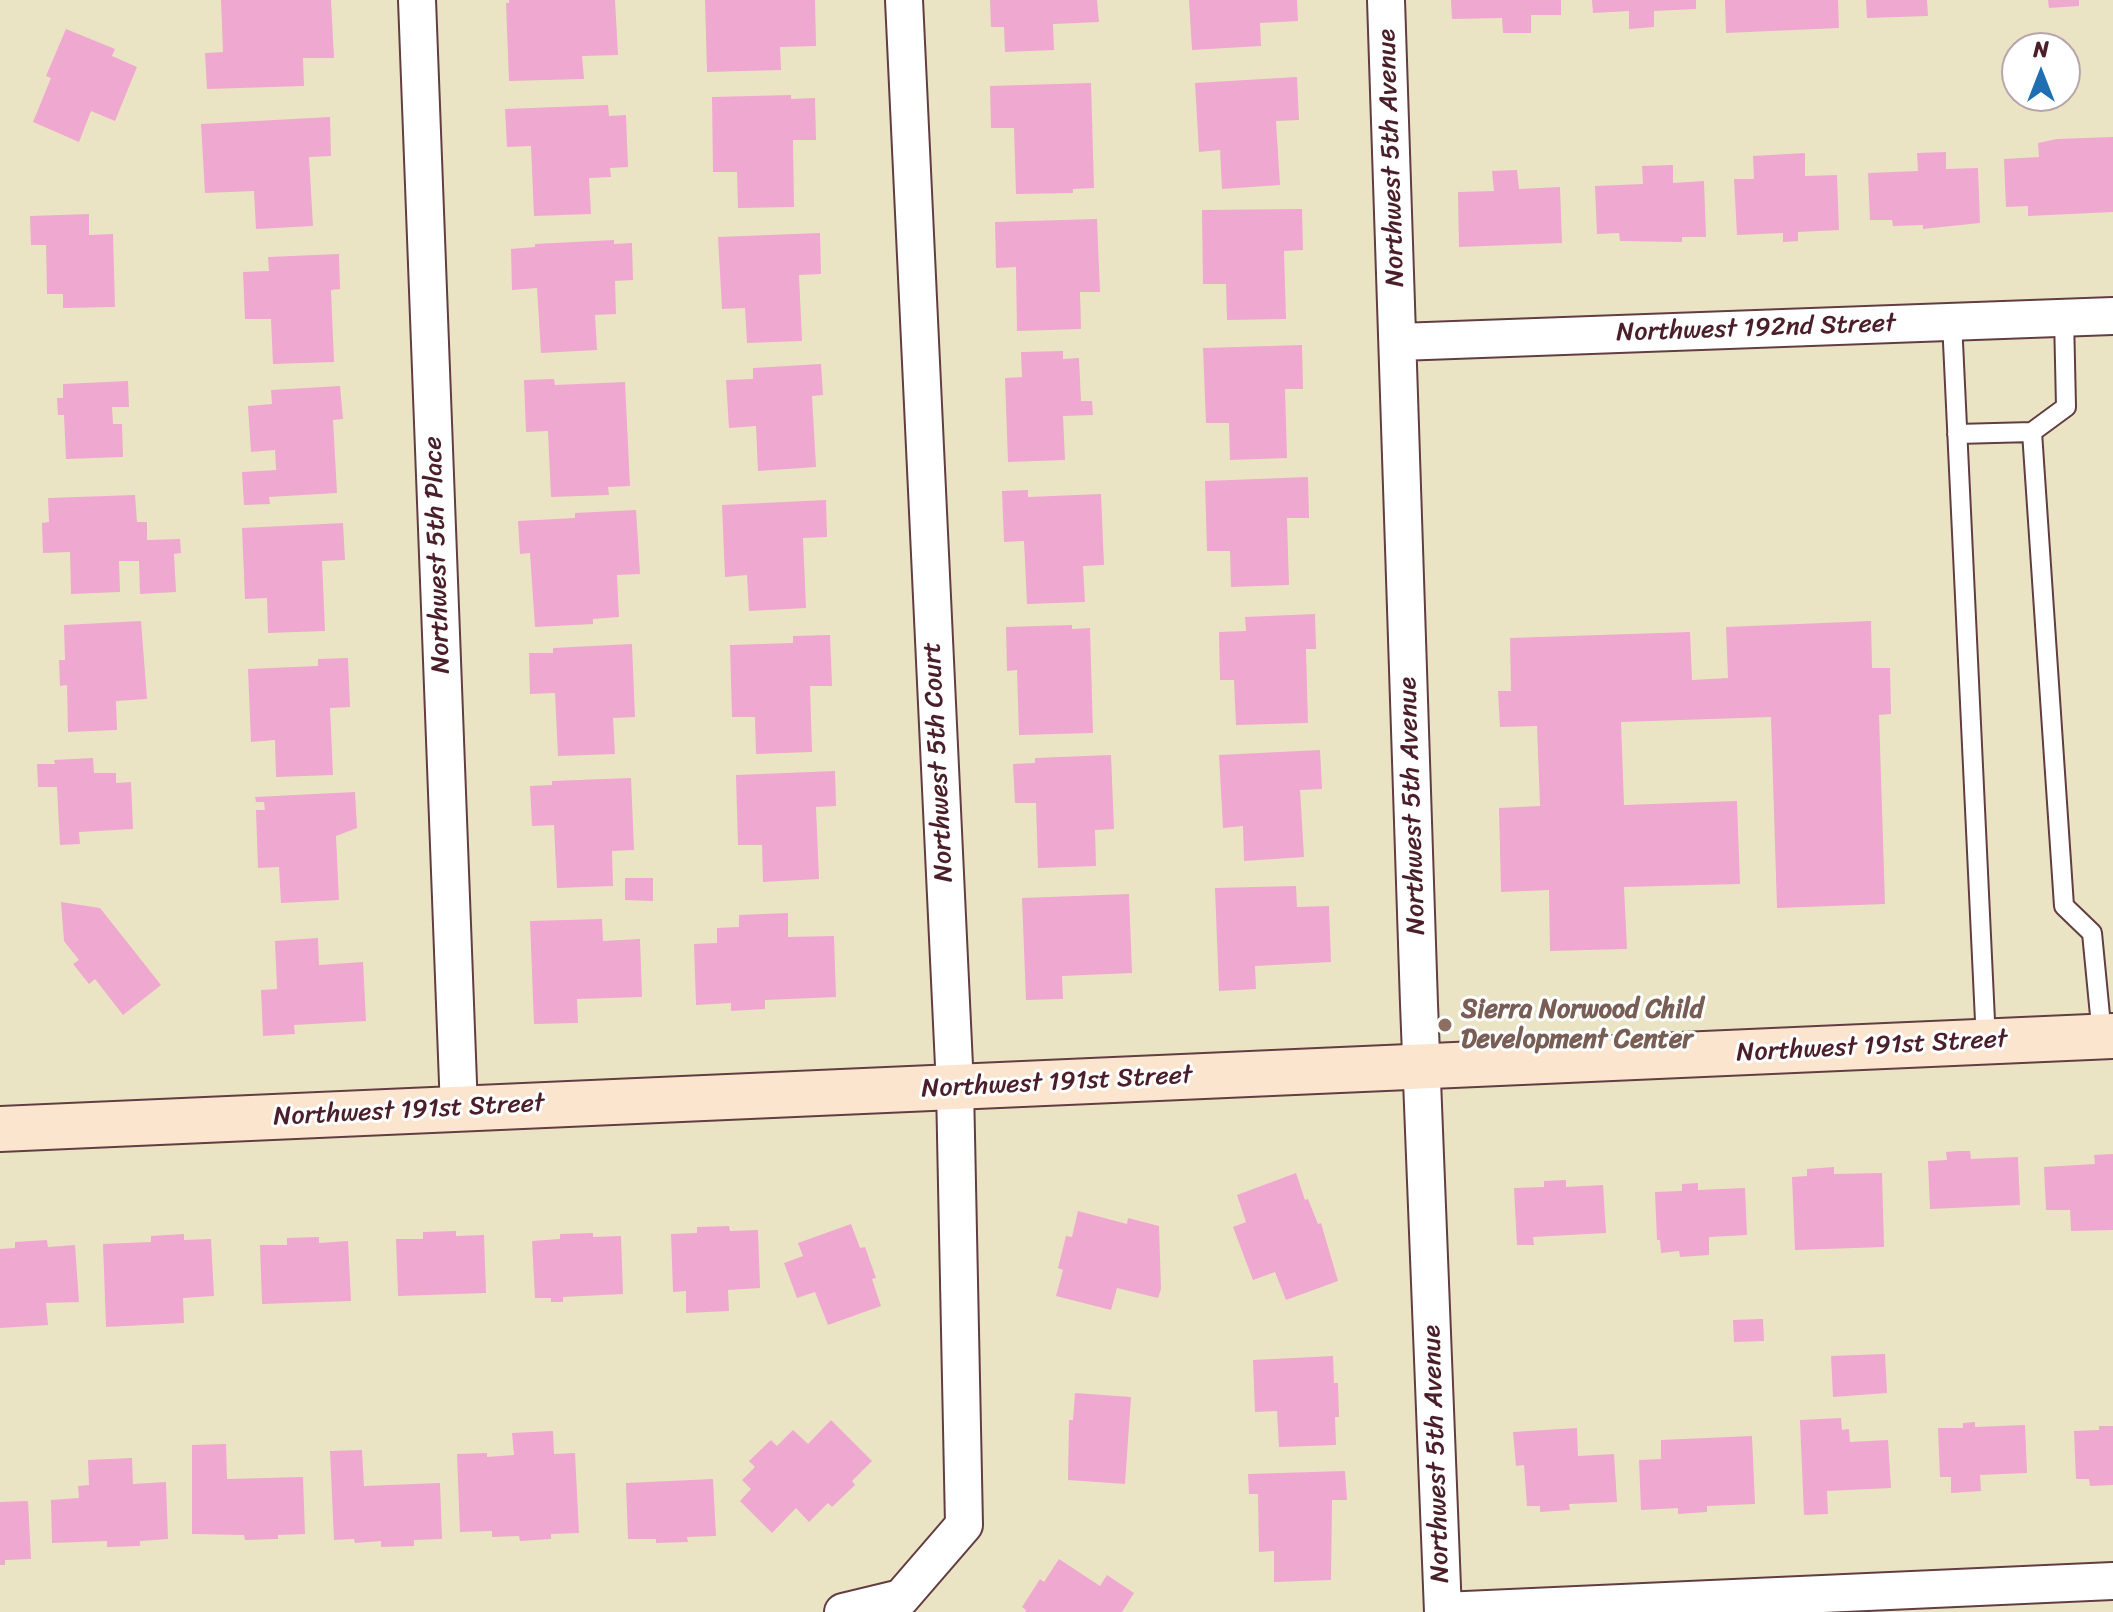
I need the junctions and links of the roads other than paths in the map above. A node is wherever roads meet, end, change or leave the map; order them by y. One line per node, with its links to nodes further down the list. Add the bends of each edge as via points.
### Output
1 (417, 0): 14 (street, Northwest 5th Place)
2 (904, 0): 13 (street, Northwest 5th Court)
3 (1386, 0): 7 (street, Northwest 5th Avenue)
4 (2113, 316): 5 (street, Northwest 192nd Street)
5 (2064, 317): 6 (street, Northwest 192nd Street); 8 (lane, via 2066,407)
6 (1952, 321): 7 (street, Northwest 192nd Street); 9 (lane)
7 (1399, 342): 12 (street, Northwest 5th Avenue)
8 (2032, 432): 9 (lane); 10 (lane, via 2064,906 2092,933)
9 (1957, 434): 11 (lane)
10 (2107, 1036): 11 (street, Northwest 191st Street)
11 (1986, 1042): 12 (street, Northwest 191st Street)
12 (1422, 1067): 13 (street, Northwest 191st Street); 18 (street, Northwest 5th Avenue)
13 (955, 1087): 14 (street, Northwest 191st Street); 17 (street, Northwest 5th Court, via 964,1525 901,1598)
14 (459, 1109): 15 (street, Northwest 191st Street)
15 (0, 1129)
16 (2113, 1581): 18 (street)
17 (843, 1612)
18 (1443, 1612)

